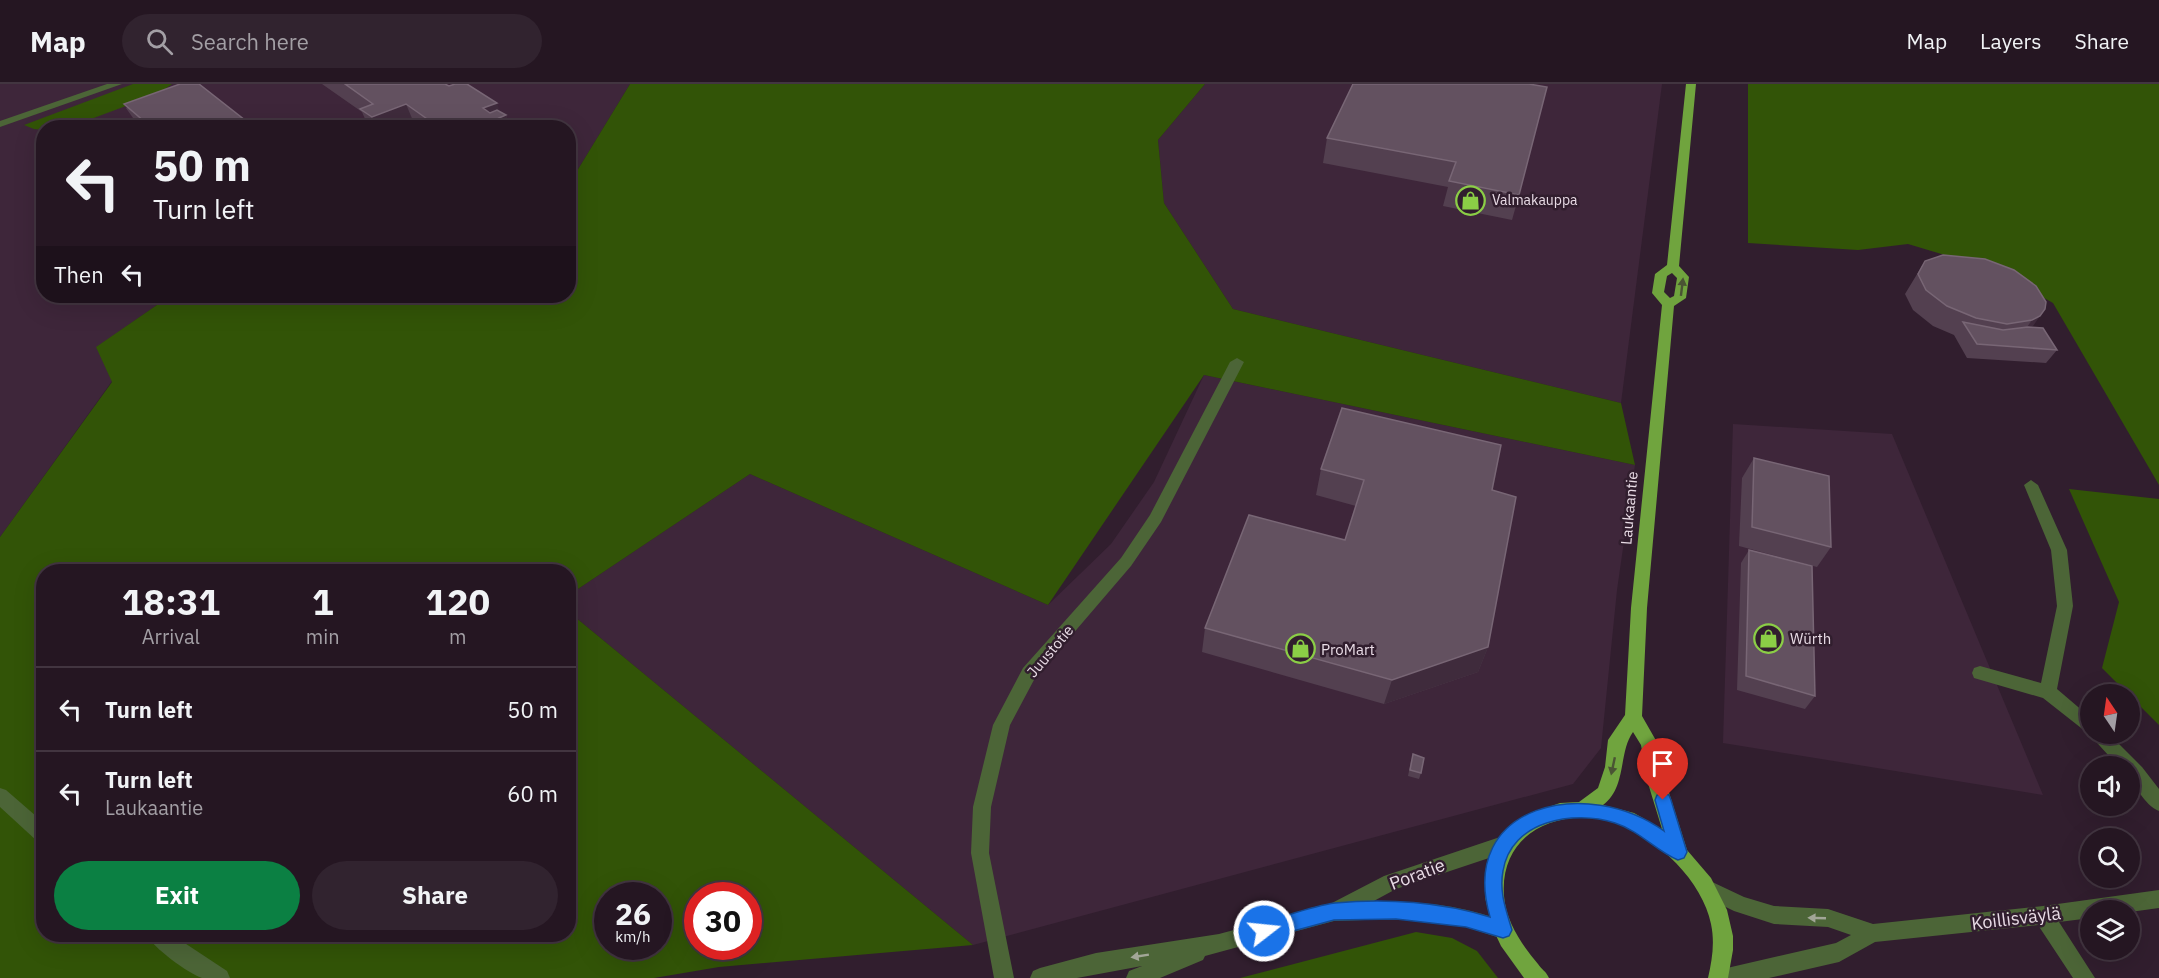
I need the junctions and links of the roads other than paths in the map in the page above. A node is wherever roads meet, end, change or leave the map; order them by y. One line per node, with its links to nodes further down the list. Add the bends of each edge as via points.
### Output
1 (117, 84): 3 (street)
2 (1691, 84): 4 (main road, Laukaantie)
3 (0, 124)
4 (1673, 267): 5 (main road, Laukaantie, via 1661,274 1658,293); 5 (main road, Laukaantie, one-way to 4, via 1680,298 1683,277)
5 (1668, 304): 10 (main road, Laukaantie, via 1639,608)
6 (1237, 362): 29 (street, Juustotie, via 1156,518 1126,562 1029,673 1002,725 982,807 980,853)
7 (2031, 485): 9 (street, via 2059,550 2065,606)
8 (1980, 673): 9 (street)
9 (2048, 692): 11 (street)
10 (1634, 717): 15 (main road, one-way to 15, via 1617,740 1614,767 1605,793); 18 (main road, via 1649,744)
11 (2080, 719)
12 (2108, 744): 14 (street)
13 (0, 796): 16 (street)
14 (2159, 803)
15 (1584, 809): 17 (main road, via 1551,812 1523,825); 18 (main road, via 1617,816 1649,830)
16 (36, 827)
17 (1503, 845): 21 (street, Poratie, via 1391,882); 23 (main road, via 1494,870 1494,899)
18 (1678, 852): 19 (main road)
19 (1708, 889): 24 (street, Koillisväylä, one-way to 19, via 1828,918 1774,915); 32 (main road, via 1725,936)
20 (2159, 899): 22 (street, Koillisväylä)
21 (1334, 912): 23 (street, Poratie, via 1396,910 1443,914); 26 (street, Poratie)
22 (2043, 915): 24 (street, Koillisväylä); 34 (street)
23 (1503, 930): 27 (main road)
24 (1873, 933): 33 (street, Koillisväylä, via 1839,952)
25 (165, 942): 28 (street)
26 (1218, 944): 30 (street, Poratie, one-way to 30, via 1096,963); 31 (street, Poratie)
27 (1535, 976)
28 (220, 978)
29 (1004, 978)
30 (1040, 978)
31 (1136, 978)
32 (1718, 978)
33 (1727, 978)
34 (2085, 978)

